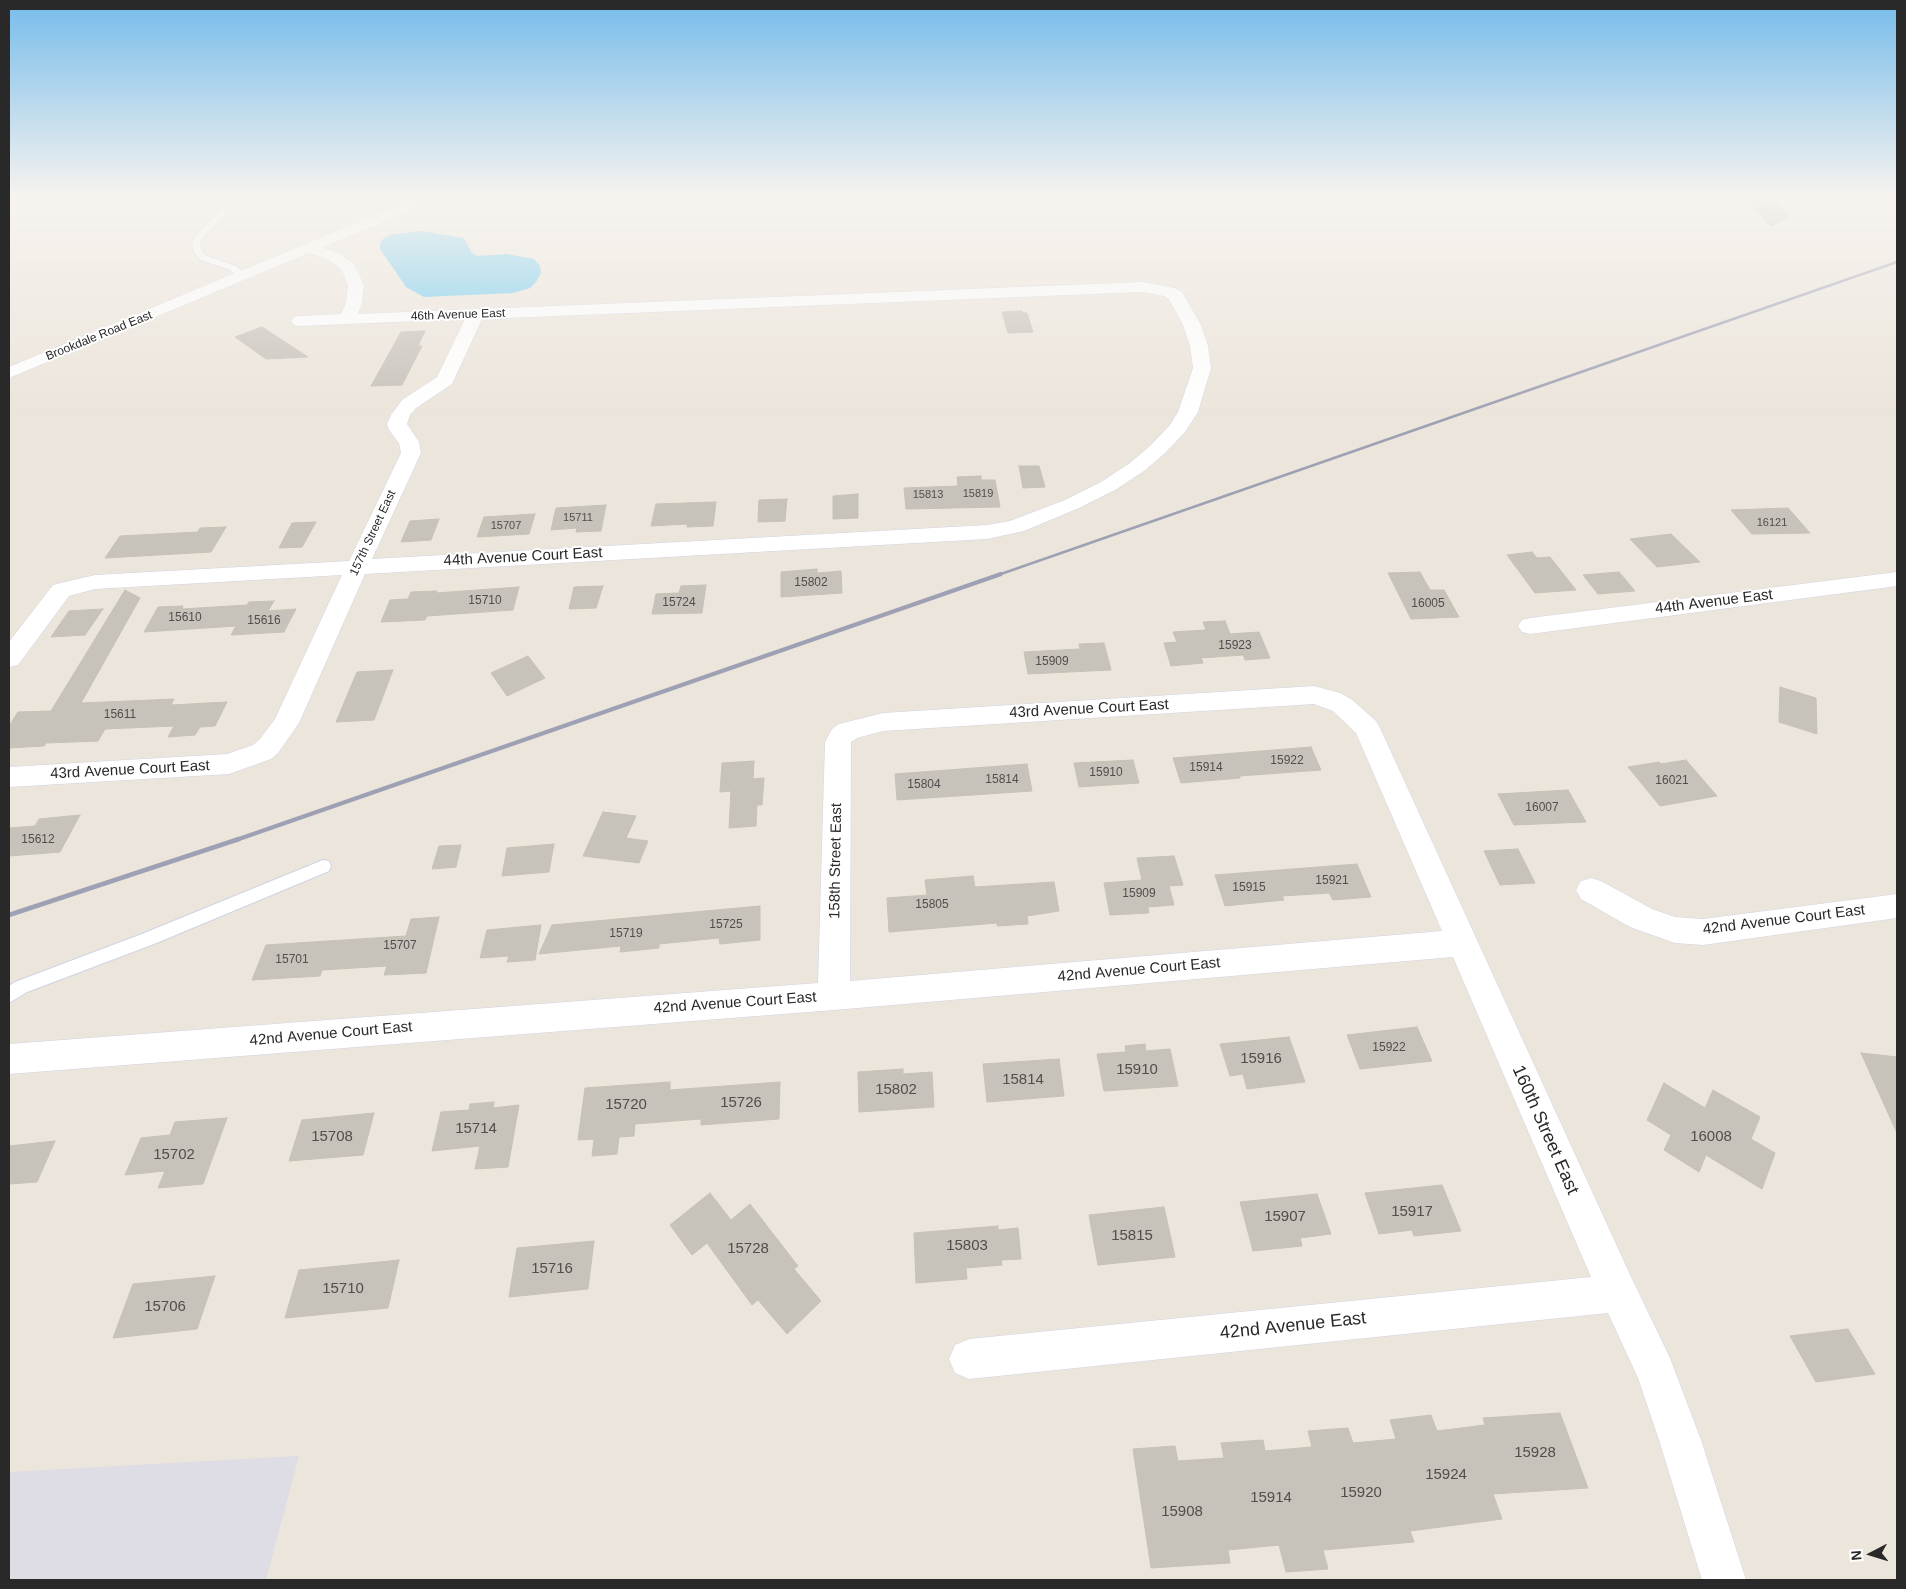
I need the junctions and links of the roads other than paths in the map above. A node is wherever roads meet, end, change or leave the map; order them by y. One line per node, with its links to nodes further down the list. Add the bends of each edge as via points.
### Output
1 (233, 268): 4 (lane)
2 (261, 268): 4 (street, Brookdale Road East)
3 (349, 268): 6 (street, via 356,285 354,303)
4 (242, 276): 8 (street, Brookdale Road East)
5 (476, 314): 6 (street, 46th Avenue East); 9 (street, 46th Avenue East, via 1142,286 1176,296 1192,325 1202,368 1188,412 1178,428 1137,467 1108,486 1043,516); 10 (street, 157th Street East, via 445,380 409,404 401,415 397,424 409,442 411,453)
6 (347, 319): 7 (street, 46th Avenue East)
7 (300, 321)
8 (9, 373)
9 (987, 532): 10 (street, 44th Avenue Court East)
10 (357, 566): 13 (street, 44th Avenue Court East, via 80,584 61,590); 16 (street, 157th Street East, via 283,728 262,752)
11 (1897, 579): 12 (street, 44th Avenue East)
12 (1530, 626)
13 (9, 659)
14 (1331, 700): 15 (street, 43rd Avenue Court East, via 1314,696 883,722); 21 (street, 160th Street East, via 1347,709 1366,728)
15 (848, 731): 23 (street, 158th Street East, via 838,742)
16 (250, 757): 17 (street, 43rd Avenue Court East, via 228,764)
17 (9, 777)
18 (323, 866): 22 (lane, via 148,939 21,987)
19 (1590, 890): 20 (street, 42nd Avenue Court East, via 1641,918 1675,930 1703,932)
20 (1897, 906)
21 (1461, 943): 23 (street, 42nd Avenue Court East); 25 (street, 160th Street East)
22 (9, 995)
23 (834, 996): 24 (street, 42nd Avenue Court East)
24 (9, 1059)
25 (1618, 1293): 26 (street, 42nd Avenue East); 27 (street, 160th Street East, via 1656,1372)
26 (969, 1360)
27 (1724, 1580)

